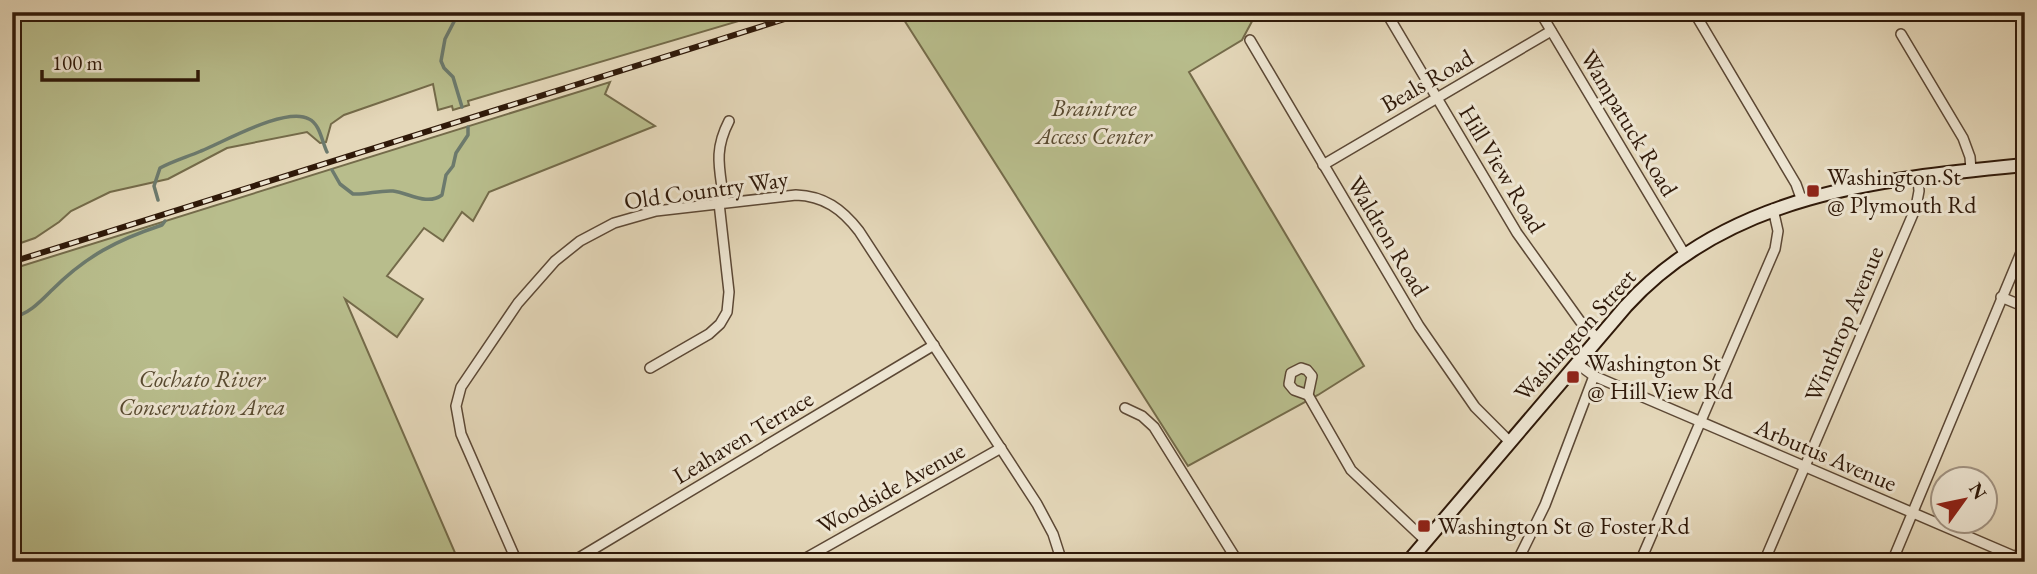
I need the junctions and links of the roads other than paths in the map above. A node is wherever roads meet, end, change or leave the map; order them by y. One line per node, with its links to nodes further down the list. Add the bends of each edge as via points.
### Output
1 (1386, 12): 7 (street, Hill View Road)
2 (1540, 12): 4 (street, Wampatuck Road)
3 (1694, 12): 13 (street)
4 (1551, 31): 7 (street, Beals Road); 17 (street, Wampatuck Road)
5 (1901, 34): 11 (street, via 1959,131)
6 (1250, 40): 9 (street, Waldron Road)
7 (1437, 98): 9 (street, Beals Road); 20 (street, Hill View Road, via 1523,242)
8 (729, 121): 14 (street, via 718,145)
9 (1323, 165): 28 (street, Waldron Road, via 1436,352 1475,407)
10 (2025, 165): 11 (main road, Washington Street)
11 (1971, 170): 12 (main road, Washington Street)
12 (1918, 178): 13 (main road, Washington Street); 30 (street, Winthrop Avenue, via 1916,207)
13 (1802, 201): 15 (main road, Washington Street)
14 (722, 203): 21 (street, Old Country Way, via 796,195 833,205 871,248); 23 (street, via 727,312 709,334); 36 (street, Old Country Way, via 622,220 571,248 535,281 461,387 456,406 458,426)
15 (1773, 209): 17 (main road, Washington Street); 27 (street, via 1778,231 1775,249)
16 (2025, 243): 18 (street)
17 (1684, 253): 20 (main road, Washington Street, via 1645,286)
18 (2001, 297): 19 (street); 31 (street)
19 (2025, 307)
20 (1597, 338): 22 (main road, Washington Street)
21 (934, 345): 29 (street, Old Country Way); 37 (street, Leahaven Terrace)
22 (1576, 363): 24 (street, Arbutus Avenue); 28 (main road, Washington Street)
23 (650, 368)
24 (1594, 376): 27 (street, Arbutus Avenue); 41 (street, via 1545,505)
25 (1308, 395): 32 (street, via 1351,470)
26 (1125, 408): 39 (street, via 1154,427)
27 (1700, 422): 30 (street, Arbutus Avenue); 42 (street)
28 (1509, 441): 32 (main road, Washington Street)
29 (1001, 449): 34 (street, Woodside Avenue); 38 (street, Old Country Way, via 1048,524)
30 (1804, 467): 31 (street, Arbutus Avenue); 43 (street, Winthrop Avenue)
31 (1912, 513): 35 (street, Arbutus Avenue); 44 (street)
32 (1425, 540): 40 (main road, Washington Street)
33 (2025, 540): 35 (street)
34 (803, 561)
35 (2019, 561)
36 (517, 562)
37 (572, 562)
38 (1062, 562)
39 (1238, 562)
40 (1408, 562)
41 (1517, 562)
42 (1640, 562)
43 (1764, 562)
44 (1892, 562)

